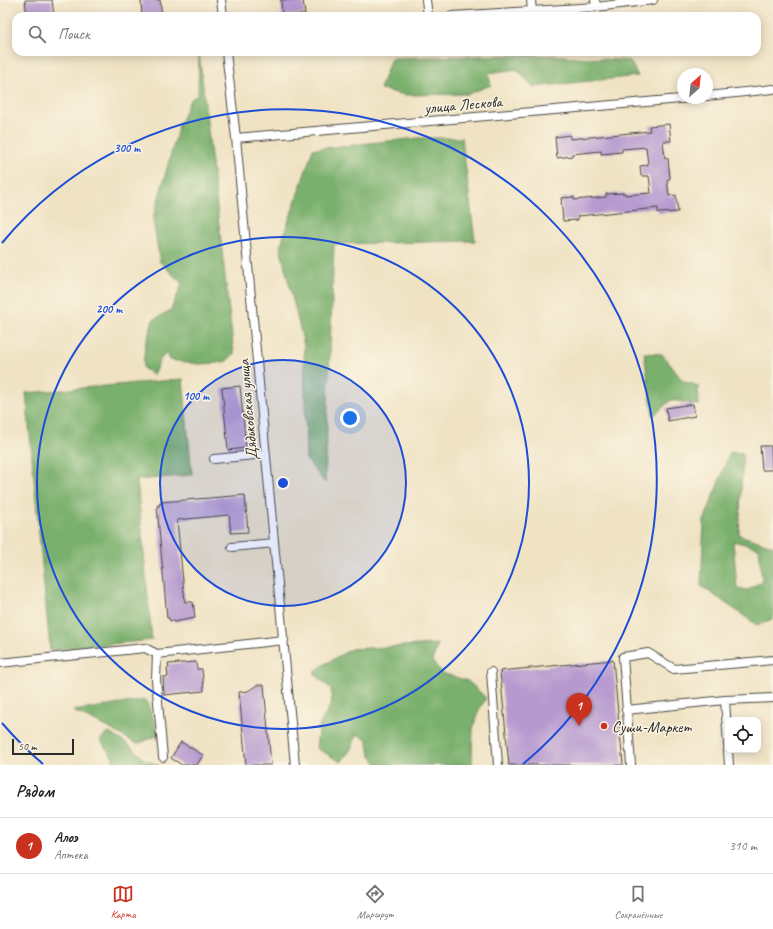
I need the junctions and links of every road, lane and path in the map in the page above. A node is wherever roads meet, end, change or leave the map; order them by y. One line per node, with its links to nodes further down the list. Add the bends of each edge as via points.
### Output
1 (221, 0): 7 (street)
2 (426, 0): 8 (street)
3 (531, 0): 6 (street)
4 (653, 0): 5 (street)
5 (595, 4): 6 (street)
6 (532, 11): 9 (street)
7 (222, 12)
8 (428, 12)
9 (516, 12)
10 (226, 56): 14 (street, Дядьковская улица)
11 (773, 90): 12 (street)
12 (713, 95)
13 (677, 99): 14 (street, улица Лескова)
14 (236, 138): 15 (street, Дядьковская улица)
15 (266, 454): 16 (street); 17 (street, Дядьковская улица)
16 (214, 458)
17 (274, 543): 18 (street); 19 (street, Дядьковская улица)
18 (232, 547)
19 (284, 640): 20 (street); 30 (street, Дядьковская улица)
20 (157, 654): 22 (street, via 145,648); 29 (street, via 156,680)
21 (773, 660): 26 (street, via 674,669 648,653 623,657)
22 (0, 664)
23 (491, 672): 31 (street)
24 (773, 698): 25 (street)
25 (725, 700): 26 (street); 27 (street)
26 (626, 710): 32 (street)
27 (726, 717)
28 (728, 753): 33 (street)
29 (163, 757)
30 (295, 765)
31 (498, 765)
32 (631, 765)
33 (729, 765)

